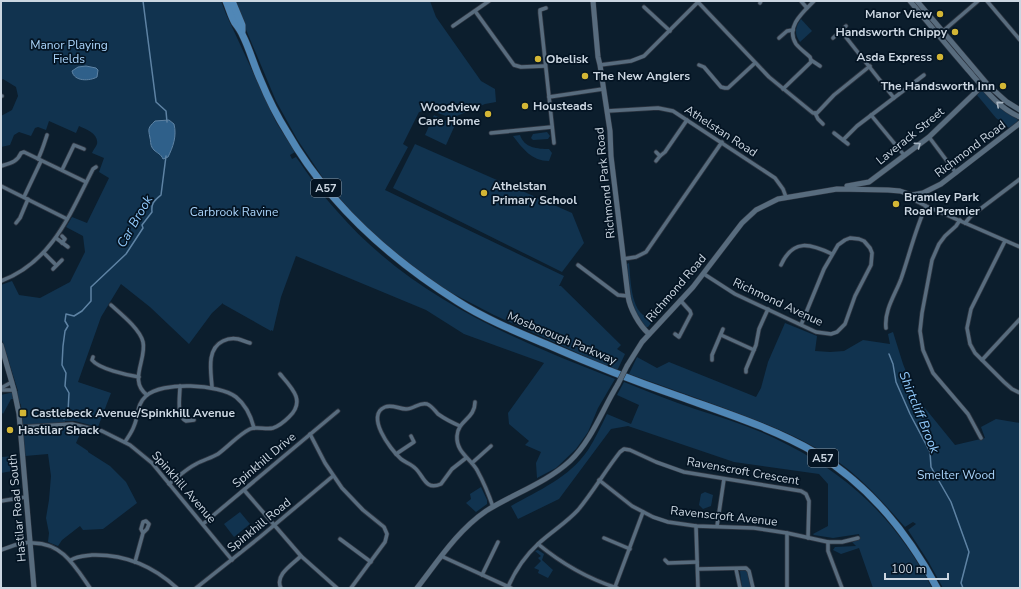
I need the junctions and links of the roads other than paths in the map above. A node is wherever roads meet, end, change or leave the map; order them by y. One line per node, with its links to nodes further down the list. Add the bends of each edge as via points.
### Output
1 (226, 1): 21 (highway, Mosborough Parkway / A57)
2 (232, 1): 21 (highway, Mosborough Parkway / A57, via 242,25)
3 (489, 1): 15 (street)
4 (593, 1): 28 (main road, Richmond Park Road)
5 (800, 1): 14 (street)
6 (814, 1): 14 (street)
7 (910, 1): 22 (main road)
8 (916, 1): 22 (main road)
9 (978, 1): 22 (street)
10 (988, 1): 25 (street)
11 (698, 2): 19 (street); 27 (street)
12 (644, 7): 19 (street)
13 (546, 8): 30 (street, via 540,10)
14 (807, 8): 18 (street, via 796,19)
15 (475, 11): 16 (street); 30 (street, via 514,65)
16 (453, 26)
17 (846, 26): 20 (street)
18 (793, 30): 23 (street, via 787,31); 26 (street, via 797,44)
19 (670, 31): 28 (street, via 639,59)
20 (841, 31): 24 (street); 32 (street)
21 (242, 33): 194 (highway, Mosborough Parkway / A57, via 275,111 303,158 347,212 371,237 404,264 458,302 526,336 602,369 769,429 818,454 858,485 892,519 907,536)
22 (940, 34): 34 (main road); 35 (main road)
23 (779, 38)
24 (833, 38)
25 (1020, 40)
26 (811, 60): 31 (street); 37 (street)
27 (755, 63): 29 (street, via 728,88 721,87 704,67); 37 (street)
28 (600, 65): 36 (main road, Richmond Park Road)
29 (699, 65)
30 (545, 66): 38 (street)
31 (820, 66)
32 (870, 66): 39 (street); 42 (street)
33 (924, 75): 39 (street)
34 (982, 86): 35 (main road); 44 (main road, one-way to 34, via 1003,107); 52 (main road, Laverack Street)
35 (989, 86): 40 (main road)
36 (603, 89): 38 (street); 41 (main road, Richmond Park Road)
37 (783, 90): 42 (street)
38 (549, 97): 48 (street)
39 (894, 98): 43 (street)
40 (1020, 110)
41 (607, 111): 45 (street, Athelstan Road, via 663,109 673,111); 91 (main road, Richmond Park Road)
42 (815, 114): 46 (street)
43 (871, 115): 53 (street); 60 (street)
44 (1020, 117)
45 (687, 120): 54 (street, Athelstan Road); 59 (street)
46 (823, 124)
47 (1020, 124): 66 (main road, Richmond Road)
48 (552, 127): 49 (street); 55 (street)
49 (491, 133)
50 (834, 133): 53 (street)
51 (48, 135): 61 (street)
52 (929, 136): 60 (main road, Laverack Street, one-way to 52); 66 (street)
53 (843, 140): 56 (street)
54 (722, 142): 75 (street, Athelstan Road, via 775,178); 91 (street, via 646,252)
55 (554, 143)
56 (848, 144)
57 (84, 149): 65 (street, via 74,145)
58 (656, 152): 59 (street)
59 (660, 156): 62 (street)
60 (904, 156): 67 (main road, Laverack Street)
61 (40, 160): 63 (street, via 23,152 15,162); 65 (street); 74 (street)
62 (656, 161)
63 (1, 166)
64 (96, 167): 69 (street)
65 (62, 170): 69 (street)
66 (956, 173): 73 (main road, Richmond Road, via 932,189)
67 (873, 178): 71 (main road, Laverack Street, via 866,184); 72 (main road, via 876,186)
68 (1020, 179): 81 (street)
69 (86, 182): 78 (street)
70 (1, 186): 74 (street)
71 (837, 189): 72 (main road, Richmond Road); 75 (main road, Richmond Road)
72 (888, 190): 73 (main road, Richmond Road)
73 (912, 195): 77 (street, via 916,201)
74 (24, 197): 76 (street)
75 (786, 197): 98 (main road, Richmond Road, via 770,202 749,215)
76 (28, 199): 78 (street); 80 (street)
77 (926, 206): 79 (street); 108 (street, via 885,316)
78 (67, 219): 83 (street)
79 (960, 220): 81 (street); 137 (street, via 939,244 932,260 920,331 923,350 933,373 968,414)
80 (16, 223)
81 (965, 223): 84 (street)
82 (62, 236): 85 (street, via 65,238)
83 (56, 238): 85 (street); 88 (street)
84 (1005, 240): 86 (street); 118 (street, via 968,319 967,337 975,353)
85 (62, 243): 87 (street)
86 (1020, 247)
87 (68, 248)
88 (44, 253): 95 (street); 99 (street, via 26,269)
89 (832, 254): 92 (street, via 816,246 805,245 795,248); 107 (street); 107 (street, Richmond Avenue, via 838,245 854,238 867,243 872,262 855,296 845,324 837,332 816,332)
90 (778, 257): 92 (street)
91 (623, 259): 100 (main road, Richmond Park Road)
92 (783, 259): 94 (street)
93 (62, 260): 95 (street)
94 (781, 264)
95 (56, 265): 97 (street)
96 (578, 265): 100 (street, via 618,295)
97 (53, 269)
98 (704, 274): 101 (main road, Richmond Road); 104 (street, Richmond Avenue, via 730,292)
99 (1, 281)
100 (628, 296): 110 (main road, Richmond Park Road, via 633,312)
101 (680, 300): 110 (main road, Richmond Road); 111 (street, via 691,314 679,337)
102 (111, 305): 103 (street)
103 (116, 309): 105 (street); 121 (street, via 139,333 144,343)
104 (768, 309): 107 (street, Richmond Avenue); 115 (street, via 759,329)
105 (112, 313)
106 (1020, 319): 118 (street)
107 (801, 325)
108 (886, 328)
109 (723, 329): 112 (street)
110 (649, 334): 150 (main road, Richmond Road, bridge, via 634,353 593,432 569,462 538,483)
111 (675, 334)
112 (721, 335): 115 (street); 117 (street)
113 (250, 343): 124 (street, via 234,339 224,340 218,344 211,357)
114 (1, 345): 122 (main road, Hastilar Road South)
115 (754, 350): 119 (street)
116 (93, 357): 121 (street, via 92,360 96,364)
117 (712, 360)
118 (982, 360): 127 (street, via 1012,390)
119 (746, 372)
120 (280, 374): 134 (street, via 296,395 296,408 280,425 272,428)
121 (139, 377): 128 (street, via 140,387)
122 (12, 382): 125 (street); 126 (main road, Hastilar Road South)
123 (180, 386): 124 (street); 128 (street, via 163,387); 131 (street, via 181,417 186,421)
124 (212, 387): 134 (street, via 230,393 241,402 250,414)
125 (1, 389): 126 (street)
126 (14, 390): 133 (main road, Hastilar Road South)
127 (1020, 393)
128 (147, 395): 138 (street, via 140,403 134,427)
129 (475, 402): 132 (street, via 471,415)
130 (338, 411): 135 (street, Spinkhill Drive)
131 (194, 420)
132 (460, 426): 140 (street, via 425,404 405,409 386,406 380,410 377,421); 141 (street, via 457,444)
133 (20, 427): 138 (street, Spinkhill Avenue, via 72,424 102,431); 148 (main road, Hastilar Road South)
134 (254, 428): 146 (street, via 215,456 188,469)
135 (310, 434): 143 (street); 147 (street, Spinkhill Drive)
136 (412, 436): 140 (street, via 414,442)
137 (981, 438)
138 (125, 442): 146 (street, Spinkhill Avenue, via 152,463)
139 (491, 446): 142 (street)
140 (396, 454): 141 (street, via 416,468 425,482 434,486 443,483 449,472)
141 (466, 458): 142 (street)
142 (472, 463): 150 (street)
143 (333, 476): 153 (street, Spinkhill Road); 174 (street, via 352,500 386,530 387,538)
144 (724, 479): 145 (street, Ravenscroft Crescent, via 684,472 627,449 620,452); 155 (street); 159 (street, Ravenscroft Crescent, via 804,492 809,501)
145 (599, 480): 151 (street, Ravenscroft Avenue); 165 (street, Ravenscroft Crescent, via 578,509)
146 (169, 484): 152 (street, Spinkhill Avenue)
147 (244, 490): 152 (street, Spinkhill Drive); 153 (street)
148 (26, 497): 149 (street); 164 (main road, Hastilar Road South)
149 (1, 501)
150 (494, 507): 169 (main road, Richmond Road, via 471,523)
151 (643, 512): 154 (street, Ravenscroft Avenue, via 678,524); 166 (street)
152 (203, 524): 171 (street, Spinkhill Avenue)
153 (274, 525): 168 (street); 171 (street, Spinkhill Road)
154 (696, 526): 155 (street, Ravenscroft Avenue); 175 (street)
155 (717, 526): 157 (street, Ravenscroft Avenue)
156 (143, 533): 173 (street)
157 (787, 533): 159 (street, Ravenscroft Avenue); 192 (street)
158 (604, 538): 166 (street)
159 (808, 538): 163 (street, Ravenscroft Avenue)
160 (858, 538): 163 (street, Ravenscroft Avenue)
161 (340, 539): 174 (street)
162 (498, 542): 178 (street)
163 (828, 542): 193 (street, via 828,551)
164 (30, 543): 167 (street); 170 (street, via 50,547); 180 (main road, Hastilar Road South)
165 (538, 544): 179 (street, Ravenscroft Crescent, via 519,566); 188 (street, via 579,572)
166 (630, 549): 188 (street)
167 (1, 550)
168 (301, 556): 184 (street, via 280,577); 185 (street)
169 (441, 556): 178 (street); 187 (main road, Richmond Road)
170 (71, 560): 173 (street, via 76,557 102,555); 181 (street)
171 (232, 560): 183 (street, Spinkhill Road)
172 (665, 560): 175 (street, via 668,563)
173 (135, 562): 182 (street, via 157,572)
174 (371, 562): 186 (street)
175 (697, 562): 176 (street)
176 (698, 569): 177 (street); 189 (street)
177 (736, 569): 190 (street); 191 (street, via 748,569)
178 (482, 575): 179 (street)
179 (509, 587)
180 (34, 588)
181 (90, 588)
182 (177, 588)
183 (196, 588)
184 (281, 588)
185 (338, 588)
186 (351, 588)
187 (417, 588)
188 (616, 588)
189 (698, 588)
190 (740, 588)
191 (753, 588)
192 (787, 588)
193 (842, 588)
194 (938, 588)

